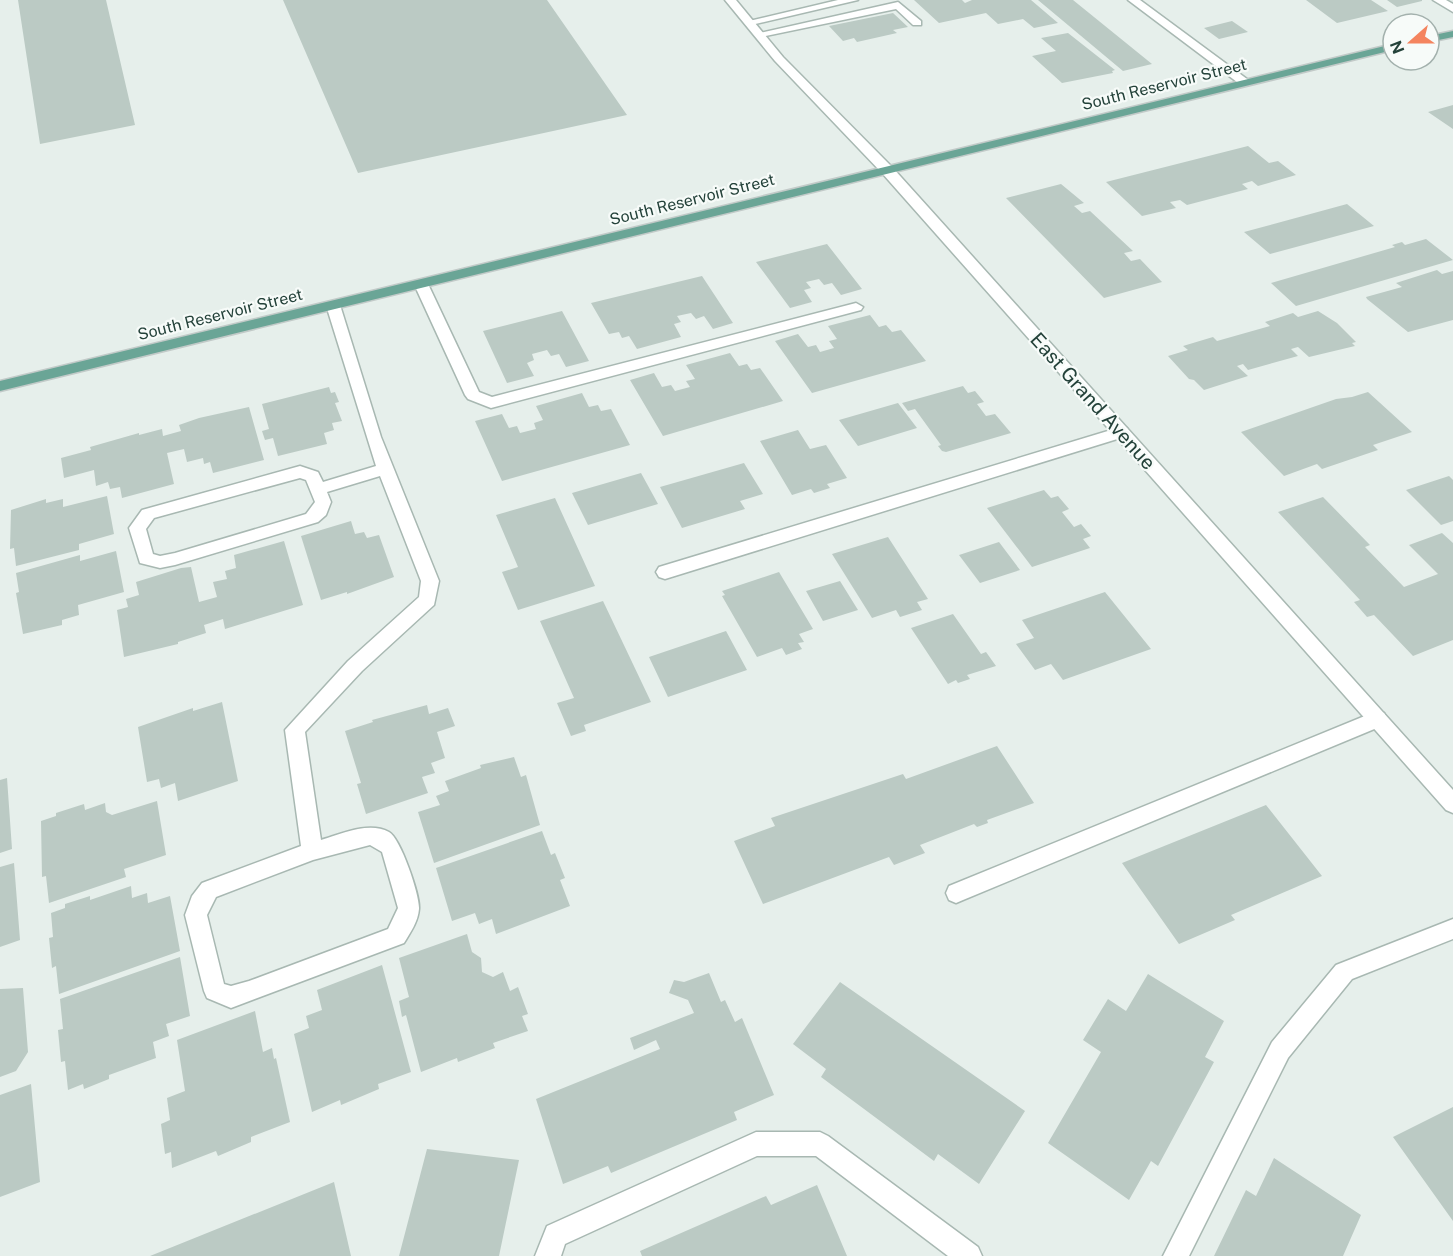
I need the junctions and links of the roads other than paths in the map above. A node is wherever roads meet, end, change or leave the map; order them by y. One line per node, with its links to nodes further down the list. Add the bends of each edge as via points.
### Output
1 (730, 0): 7 (street, East Grand Avenue)
2 (853, 0): 7 (street)
3 (1133, 0): 9 (street)
4 (1438, 0): 5 (street)
5 (1453, 9)
6 (917, 24): 7 (street, via 898,5)
7 (756, 28): 10 (street, East Grand Avenue, via 779,59)
8 (1381, 51): 9 (main road, South Reservoir Street)
9 (1245, 82): 10 (main road, South Reservoir Street)
10 (887, 170): 11 (main road, South Reservoir Street); 15 (street, East Grand Avenue)
11 (421, 284): 12 (main road, South Reservoir Street); 13 (street, via 473,395 492,404)
12 (333, 305): 14 (main road, South Reservoir Street); 16 (street, via 373,437)
13 (856, 307)
14 (0, 386)
15 (1121, 432): 18 (street); 19 (street, East Grand Avenue)
16 (387, 468): 17 (street); 21 (street, via 430,581 428,600 355,666 295,730)
17 (318, 489): 17 (street, via 323,502 312,518 175,559 160,562 146,558 137,528 148,514 300,472 312,476)
18 (665, 572)
19 (1377, 719): 20 (street, East Grand Avenue); 22 (street)
20 (1453, 804)
21 (312, 851): 21 (street, via 209,890 199,903 196,915 215,991 231,997 249,992 396,936 409,908 391,847 383,839 370,836)
22 (956, 893)
23 (1453, 929): 26 (street, via 1344,972 1280,1050)
24 (548, 1256): 25 (street, via 556,1235 756,1144 820,1144)
25 (969, 1256)
26 (1176, 1256)

